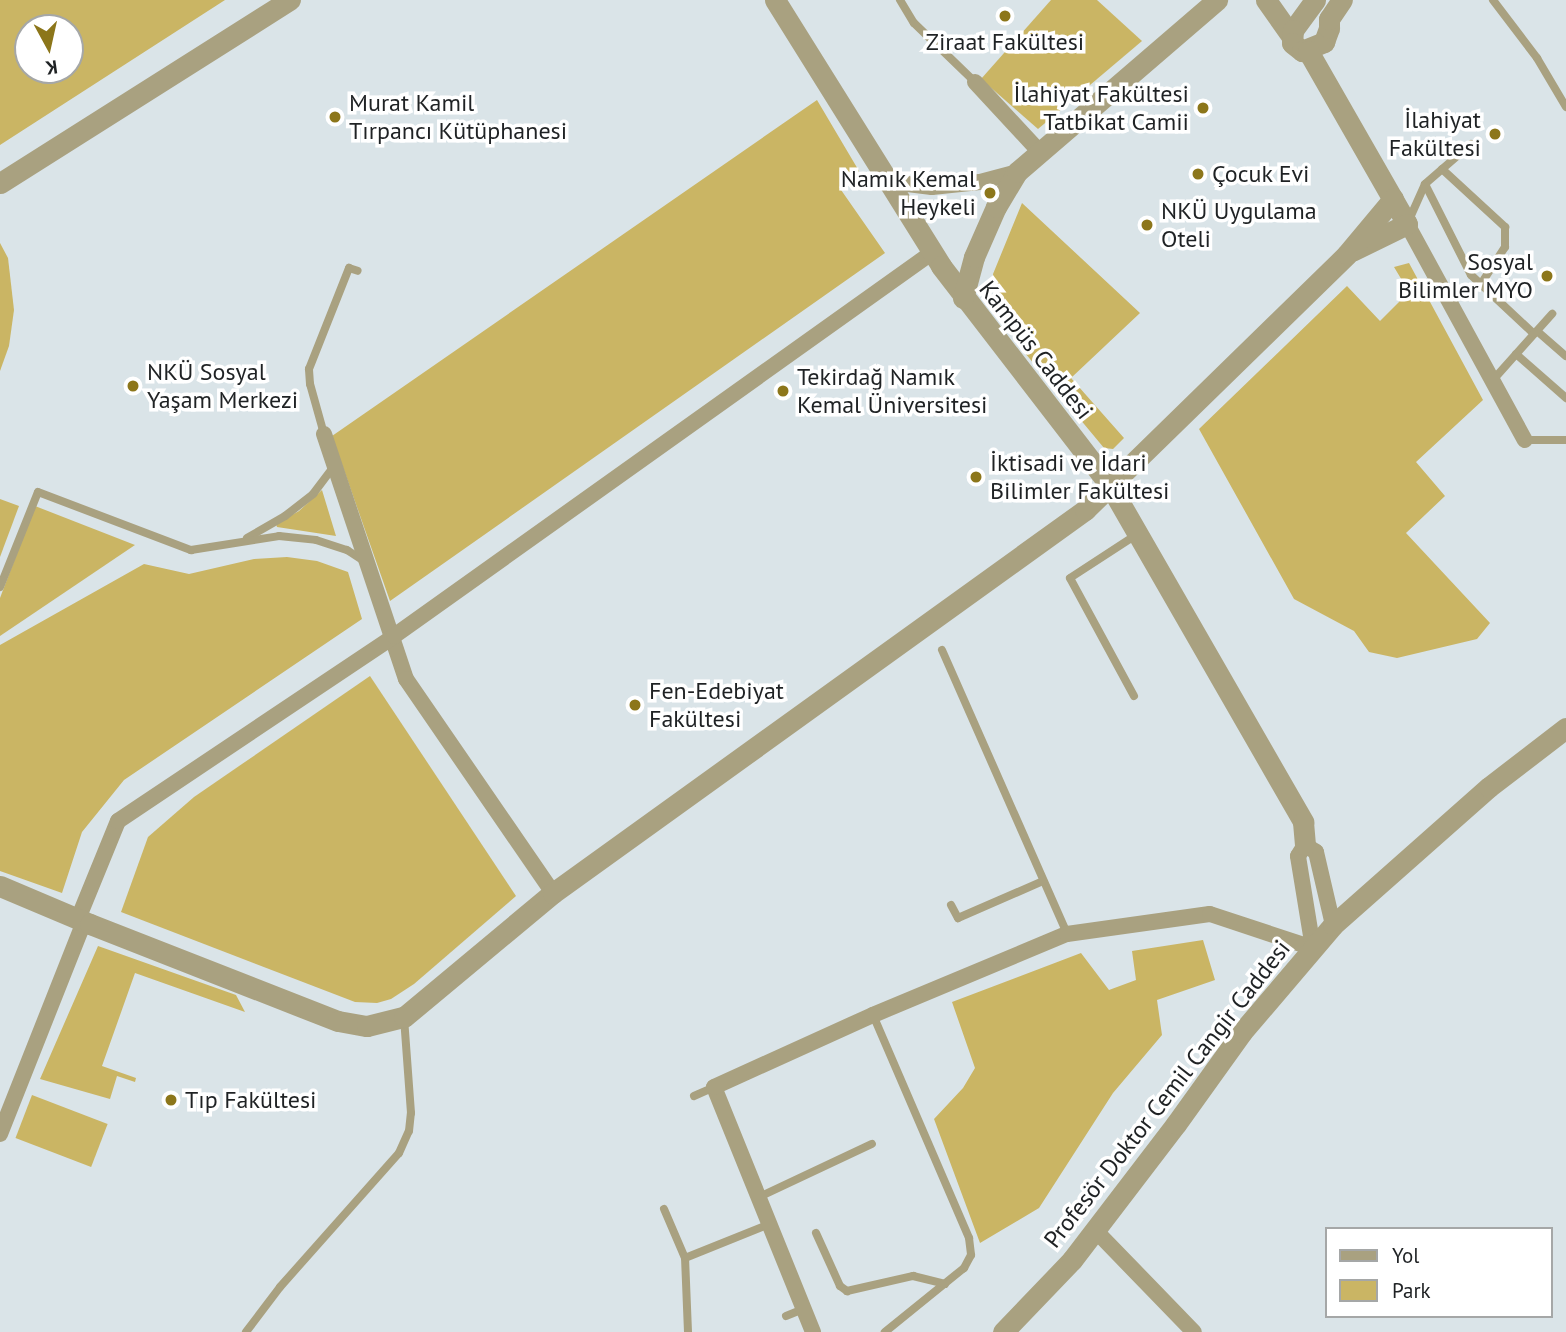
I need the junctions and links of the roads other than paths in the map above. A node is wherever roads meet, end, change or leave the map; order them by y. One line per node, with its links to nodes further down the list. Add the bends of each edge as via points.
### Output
1 (289, 0): 19 (street)
2 (775, 0): 18 (street, Kampüs Caddesi)
3 (900, 0): 12 (lane, via 914,23)
4 (1217, 0): 15 (street)
5 (1266, 0): 10 (street)
6 (1342, 0): 9 (street)
7 (1493, 0): 13 (lane, via 1537,58)
8 (1312, 1): 9 (street); 10 (street)
9 (1329, 19): 11 (street, via 1328,36)
10 (1292, 37): 11 (street, via 1295,48)
11 (1308, 51): 21 (street)
12 (975, 82): 15 (street)
13 (1566, 107)
14 (1471, 144): 16 (lane)
15 (1039, 152): 17 (street)
16 (1442, 169): 20 (lane); 26 (lane, via 1505,226 1505,247)
17 (1017, 172): 18 (street, via 932,187); 27 (street, via 996,207)
18 (891, 182): 23 (street, Kampüs Caddesi)
19 (0, 183)
20 (1425, 184): 22 (lane); 26 (lane, via 1471,275)
21 (1393, 199): 22 (street); 24 (street)
22 (1407, 224): 24 (street); 32 (street)
23 (933, 252): 27 (street, Kampüs Caddesi); 43 (street)
24 (1346, 254): 38 (street)
25 (358, 271): 34 (lane, via 349,268 309,369)
26 (1480, 284): 29 (lane)
27 (963, 298): 38 (street, Kampüs Caddesi)
28 (1552, 314): 29 (lane)
29 (1536, 332): 30 (lane); 31 (lane)
30 (1516, 354): 32 (lane); 33 (lane)
31 (1566, 356)
32 (1493, 380): 35 (street)
33 (1566, 398)
34 (324, 434): 37 (street)
35 (1525, 440): 36 (lane)
36 (1566, 440)
37 (334, 466): 40 (lane, via 313,494); 41 (street)
38 (1109, 484): 39 (street, Kampüs Caddesi); 50 (street, via 1053,535)
39 (1139, 533): 45 (lane, via 1070,578); 47 (street, Kampüs Caddesi, via 1303,822)
40 (245, 539): 41 (lane, via 316,540 347,550); 42 (lane, via 191,550 38,492)
41 (369, 565): 43 (street)
42 (0, 587)
43 (394, 636): 50 (street, via 406,679); 52 (street, via 118,821)
44 (942, 650): 48 (lane)
45 (1134, 696)
46 (1566, 728): 53 (street, Profesör Doktor Cemil Cangir Caddesi, via 1489,787)
47 (1305, 845): 53 (street, via 1316,852); 55 (street, via 1298,856)
48 (1043, 881): 51 (lane, via 958,918); 54 (lane)
49 (0, 886): 52 (street)
50 (552, 893): 57 (street)
51 (951, 905)
52 (81, 921): 57 (street, via 338,1021 367,1026); 60 (street)
53 (1333, 925): 55 (street, Profesör Doktor Cemil Cangir Caddesi)
54 (1067, 934): 55 (street, via 1210,914); 56 (street)
55 (1313, 948): 65 (street, Profesör Doktor Cemil Cangir Caddesi, via 1242,1032)
56 (873, 1015): 58 (street); 68 (lane, via 969,1238 971,1255 964,1268)
57 (404, 1017): 71 (lane, via 411,1113 399,1153 280,1287)
58 (714, 1087): 59 (lane); 62 (street)
59 (694, 1096)
60 (0, 1134)
61 (872, 1144): 62 (lane)
62 (757, 1198): 64 (street)
63 (664, 1209): 67 (lane)
64 (767, 1225): 67 (lane); 69 (street)
65 (1095, 1230): 75 (street, Profesör Doktor Cemil Cangir Caddesi, via 1046,1290); 76 (street)
66 (816, 1233): 68 (lane, via 840,1286 847,1291 914,1276)
67 (685, 1258): 72 (lane)
68 (945, 1283): 74 (lane)
69 (803, 1309): 70 (lane); 73 (street)
70 (786, 1317)
71 (249, 1331)
72 (688, 1332)
73 (813, 1332)
74 (885, 1332)
75 (1003, 1332)
76 (1194, 1332)

